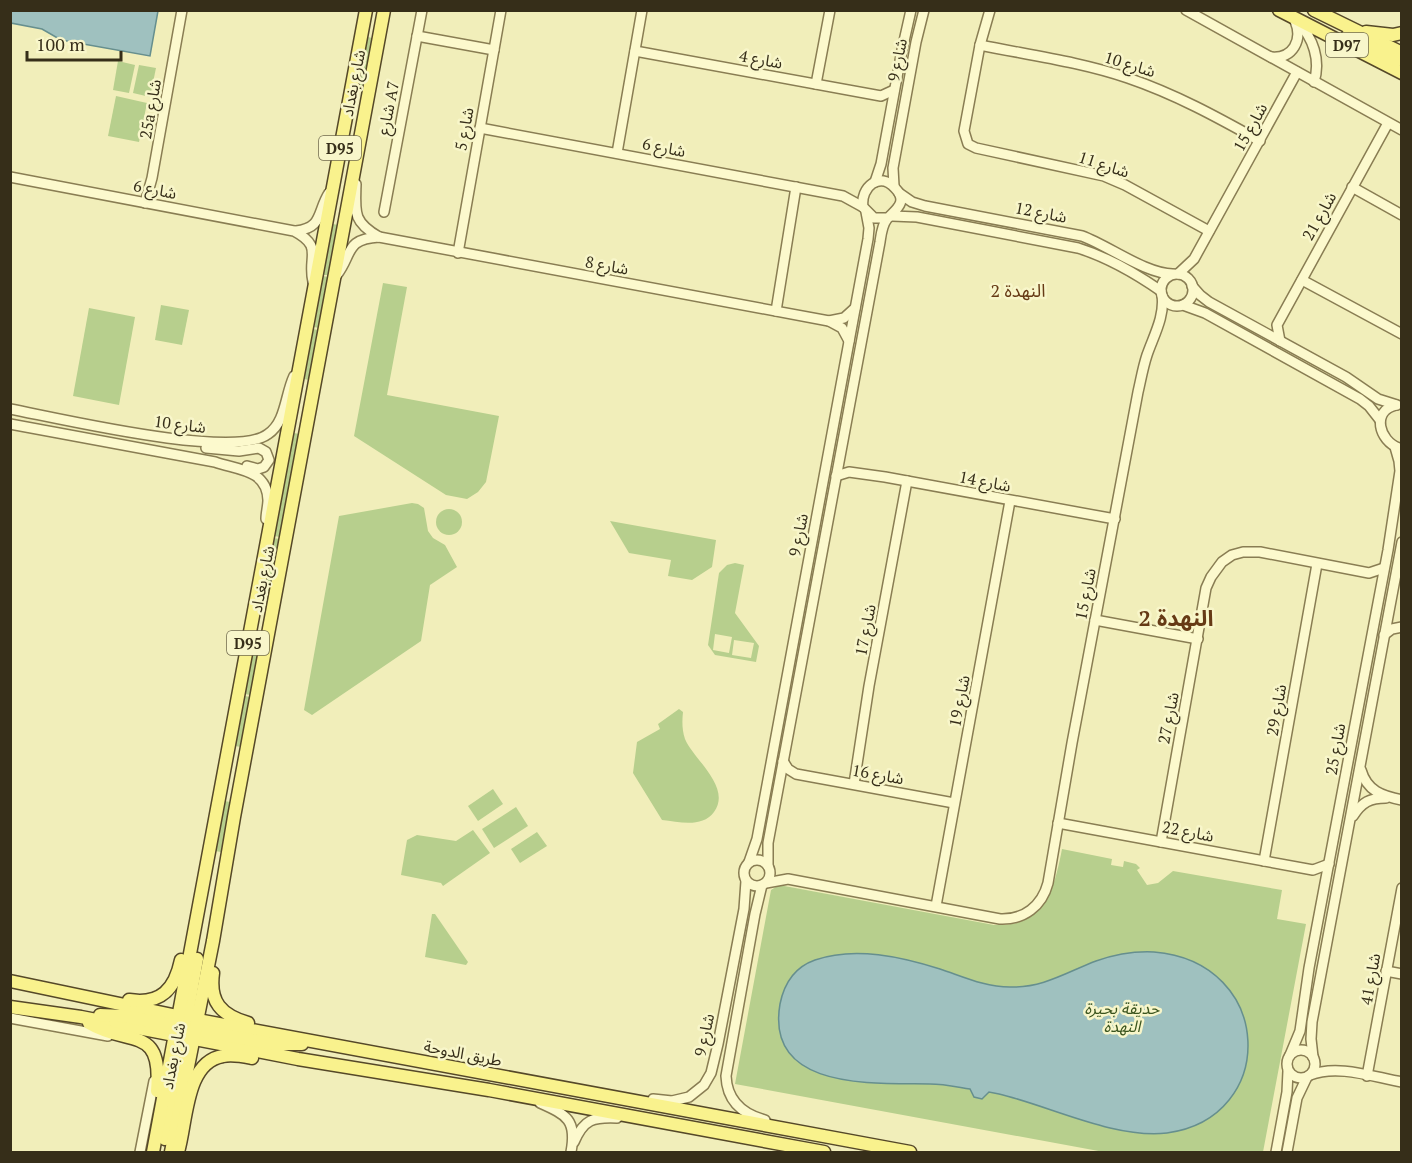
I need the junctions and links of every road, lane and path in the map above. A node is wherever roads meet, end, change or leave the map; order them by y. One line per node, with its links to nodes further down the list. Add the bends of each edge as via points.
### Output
1 (182, 10): 45 (street, 25a شارع)
2 (366, 10): 42 (main road, شارع بغداد / D95)
3 (384, 10): 36 (main road, شارع بغداد / D95)
4 (422, 10): 18 (street, شارع A7)
5 (501, 10): 20 (street, شارع 5)
6 (642, 10): 21 (street)
7 (830, 10): 28 (street)
8 (911, 10): 29 (street, شارع 9)
9 (924, 10): 43 (street, شارع 9, via 893,168)
10 (990, 10): 19 (street, شارع 11)
11 (1186, 10): 23 (street)
12 (1279, 10): 14 (main road, D97)
13 (1314, 10): 16 (main road, D97)
14 (1292, 16): 15 (main road, D97); 23 (street, via 1299,34 1294,48 1283,57); 27 (street, via 1313,45 1317,66)
15 (1320, 31): 24 (main road, via 1348,35); 26 (main road, D97)
16 (1356, 31): 17 (main road); 22 (main road, D97)
17 (1401, 33)
18 (417, 36): 20 (street); 47 (street, شارع A7)
19 (980, 45): 35 (street, شارع 10, via 1125,77 1194,105); 51 (street, شارع 11, via 964,135 971,147 1104,176)
20 (494, 50): 33 (street, شارع 5)
21 (635, 51): 28 (street, شارع 4); 37 (street)
22 (1401, 53)
23 (1270, 57): 25 (street)
24 (1401, 64)
25 (1297, 72): 27 (street); 35 (street, شارع 15)
26 (1401, 73)
27 (1314, 82): 32 (street)
28 (816, 84): 30 (street, شارع 4)
29 (894, 90): 30 (street); 31 (street, شارع 9)
30 (881, 96): 31 (street)
31 (891, 109): 39 (street, شارع 9, via 881,164)
32 (1388, 123): 34 (street); 41 (street, شارع 21)
33 (480, 128): 37 (street, شارع 6); 53 (street, شارع 5)
34 (1401, 130)
35 (1260, 141): 51 (street, شارع 15)
36 (358, 148): 52 (street, via 356,213 363,227); 56 (main road, شارع بغداد / D95)
37 (617, 153): 40 (street, شارع 6)
38 (10, 177): 45 (street, شارع 6)
39 (872, 184): 43 (street, via 882,181); 44 (street); 46 (street, via 864,193)
40 (796, 187): 44 (street, شارع 6); 63 (street)
41 (1352, 187): 48 (street); 57 (street, شارع 21)
42 (333, 189): 50 (street, via 314,224 306,230); 59 (main road, شارع بغداد / D95)
43 (896, 190): 49 (street, via 899,208); 55 (street, شارع 12, via 918,205 1082,236 1154,271)
44 (843, 196): 46 (street, شارع 6)
45 (148, 203): 50 (street, شارع 6)
46 (865, 209): 49 (street, via 874,218); 62 (street, شارع 9, via 868,233)
47 (384, 212)
48 (1401, 215)
49 (890, 217): 60 (street, شارع 12, via 917,217 1078,248 1132,273); 79 (street, شارع 9, via 880,242)
50 (294, 231): 59 (street, via 311,244)
51 (1209, 231): 54 (street, شارع 15)
52 (379, 237): 53 (street, شارع 8); 56 (street, via 363,239 352,246)
53 (458, 253): 63 (street, شارع 8)
54 (1194, 259): 55 (street, شارع 15); 58 (street, شارع 15)
55 (1175, 274): 58 (street); 60 (street, via 1165,279)
56 (336, 276): 122 (main road, شارع بغداد / D95)
57 (1302, 279): 66 (street, شارع 21); 68 (street)
58 (1191, 283): 61 (street, via 1191,297); 67 (street, via 1204,299)
59 (314, 286): 71 (main road, شارع بغداد / D95)
60 (1161, 293): 61 (street, via 1167,302); 65 (street, شارع 15)
61 (1181, 305): 65 (street, شارع 15); 74 (street, via 1205,313 1360,399)
62 (855, 308): 64 (street, via 844,318); 69 (street, شارع 9)
63 (776, 311): 64 (street, شارع 8)
64 (830, 321): 69 (street, via 842,328)
65 (1160, 323): 84 (street, شارع 15, via 1141,378)
66 (1277, 325): 67 (street); 70 (street)
67 (1263, 331): 70 (street)
68 (1401, 333)
69 (849, 341): 96 (street, شارع 9)
70 (1280, 341): 72 (street, via 1378,399)
71 (300, 364): 76 (street, شارع 10, via 279,422 263,438 214,443); 85 (main road, شارع بغداد / D95)
72 (1399, 405): 74 (street, via 1385,410)
73 (10, 410): 76 (street, شارع 10)
74 (1380, 420): 77 (street, via 1383,436)
75 (10, 424): 78 (street, شارع 10)
76 (157, 437): 78 (street, via 217,450 262,449 269,457 266,465 258,469)
77 (1398, 448): 88 (street, شارع 25, via 1400,471)
78 (215, 462): 85 (street, شارع 10, via 251,472 262,482 267,496)
79 (839, 463): 80 (street); 81 (street, شارع 9)
80 (849, 472): 81 (street, شارع 14); 82 (street, شارع 14)
81 (837, 476): 97 (street, شارع 9)
82 (908, 481): 83 (street, شارع 14); 102 (street, شارع 17)
83 (1010, 501): 84 (street, شارع 14); 105 (street, شارع 19)
84 (1114, 519): 92 (street, شارع 15)
85 (269, 533): 112 (main road, شارع بغداد / D95)
86 (1401, 542): 91 (street, شارع 25)
87 (1317, 564): 89 (street, شارع 27); 95 (street, شارع 27, via 1247,556 1226,565 1205,600); 109 (street, شارع 29)
88 (1384, 568): 89 (street, شارع 27); 90 (street, شارع 25)
89 (1370, 573): 90 (street, شارع 27)
90 (1381, 582): 111 (street, شارع 25)
91 (1388, 613): 93 (street); 94 (street, شارع 25)
92 (1095, 620): 95 (street); 107 (street, شارع 15)
93 (1401, 627): 94 (street)
94 (1384, 635): 99 (street, شارع 25)
95 (1198, 639): 108 (street, شارع 27)
96 (787, 674): 97 (street); 110 (street, شارع 9)
97 (791, 722): 98 (street, شارع 9)
98 (783, 761): 100 (street); 101 (street, شارع 9)
99 (1360, 766): 103 (street, via 1367,785); 106 (street, شارع 25)
100 (796, 774): 101 (street); 102 (street, شارع 16)
101 (780, 781): 113 (street, شارع 9, via 767,849)
102 (854, 784): 105 (street, شارع 16)
103 (1388, 797): 104 (street); 106 (street, via 1364,802)
104 (1401, 800)
105 (954, 803): 120 (street, شارع 19)
106 (1350, 821): 134 (street, شارع 25, via 1312,1022)
107 (1058, 823): 108 (street, شارع 22); 120 (street, شارع 15, via 1048,873 1040,893 1029,905 1012,913 988,916)
108 (1161, 842): 109 (street, شارع 22)
109 (1264, 861): 114 (street, شارع 22)
110 (749, 862): 113 (street, via 761,860); 116 (street, via 743,873)
111 (1329, 864): 114 (street); 117 (street, شارع 25)
112 (206, 865): 121 (main road, شارع بغداد / D95); 130 (main road, via 207,899)
113 (769, 868): 115 (street, شارع 15); 118 (street, via 769,879)
114 (1313, 870): 117 (street)
115 (788, 879): 118 (street, شارع 15); 120 (street, شارع 15)
116 (746, 881): 118 (street, via 753,886); 141 (street, شارع 9, via 717,1051 704,1085 689,1097 672,1101)
117 (1326, 882): 133 (street, شارع 25, via 1300,1031)
118 (764, 884): 145 (street, شارع 9, via 750,937 726,1081 730,1096 741,1109)
119 (1401, 888): 123 (street, شارع 41)
120 (936, 906)
121 (194, 932): 126 (main road, via 167,992 148,1001); 130 (main road, شارع بغداد / D95)
122 (213, 941): 130 (main road, شارع بغداد / D95); 131 (main road, via 212,988 216,1002 231,1017)
123 (1386, 971): 124 (street); 139 (street, شارع 41)
124 (1401, 974)
125 (10, 981): 126 (main road, طريق الدوحة)
126 (106, 1001): 130 (main road, طريق الدوحة)
127 (10, 1007): 128 (main road)
128 (81, 1017): 130 (main road, via 114,1015); 143 (main road, via 100,1029 139,1040 153,1051 158,1066)
129 (10, 1018): 147 (street, via 125,1039 146,1051 155,1072)
130 (185, 1028): 131 (main road, طريق الدوحة); 132 (main road, via 280,1045); 135 (main road, طريق الدوحة); 143 (main road, شارع بغداد / D95); 149 (main road); 150 (main road, شارع بغداد / D95)
131 (268, 1033): 132 (main road, طريق الدوحة)
132 (311, 1041): 141 (main road, طريق الدوحة)
133 (1290, 1055): 134 (street, via 1300,1050); 137 (street)
134 (1314, 1058): 136 (street); 138 (street, via 1315,1066)
135 (298, 1059): 142 (main road, طريق الدوحة); 151 (main road, via 227,1055 209,1061 194,1080)
136 (1335, 1070): 138 (street); 139 (street)
137 (1288, 1071): 138 (street, via 1296,1078); 154 (street)
138 (1309, 1076): 155 (street, via 1297,1098)
139 (1367, 1076): 140 (street)
140 (1401, 1082)
141 (599, 1096): 145 (main road, طريق الدوحة)
142 (532, 1098): 144 (main road, طريق الدوحة); 146 (street, via 563,1114 571,1126)
143 (160, 1113): 148 (main road, شارع بغداد / D95)
144 (636, 1117): 146 (street, via 594,1119 583,1126); 152 (main road, طريق الدوحة)
145 (792, 1132): 153 (main road, طريق الدوحة)
146 (572, 1148)
147 (141, 1152)
148 (153, 1152)
149 (163, 1152)
150 (171, 1152)
151 (178, 1152)
152 (818, 1152)
153 (910, 1152)
154 (1276, 1152)
155 (1287, 1152)

